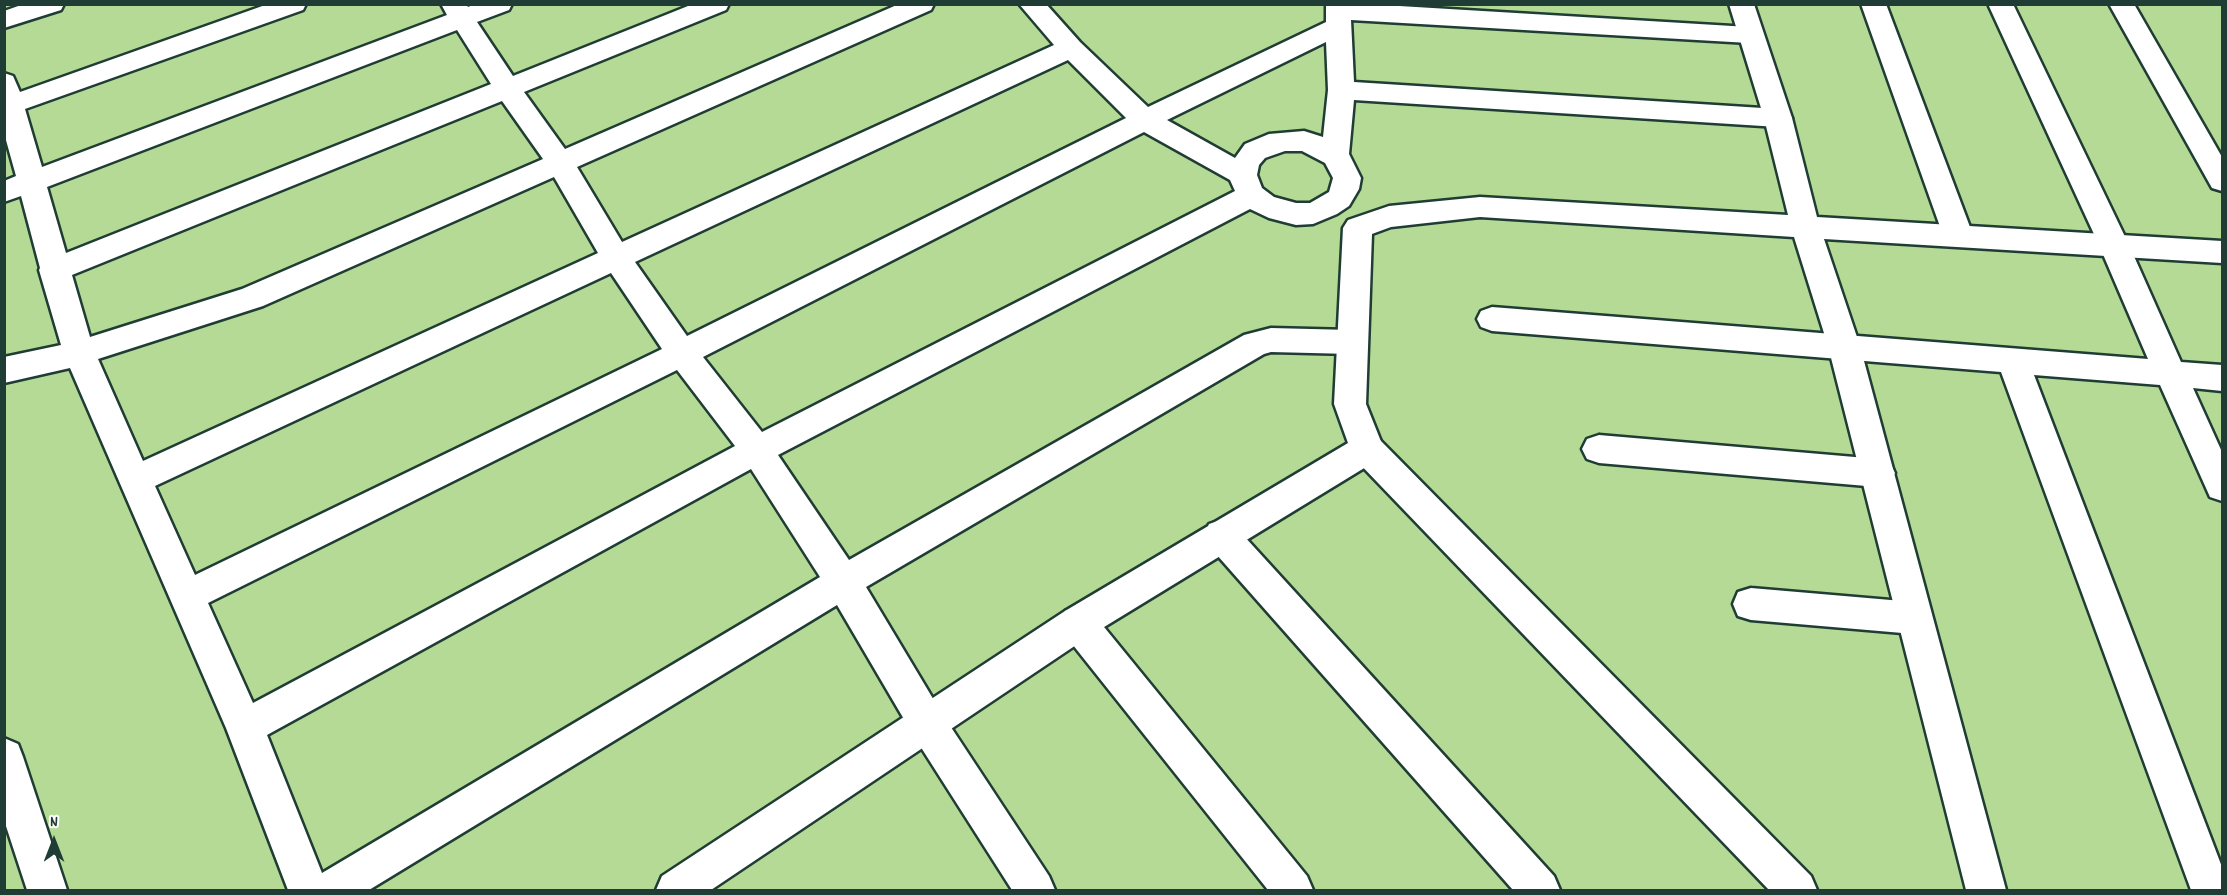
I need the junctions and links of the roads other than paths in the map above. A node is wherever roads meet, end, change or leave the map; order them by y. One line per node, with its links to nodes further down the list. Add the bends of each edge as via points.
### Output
1 (52, 4): 12 (street)
2 (294, 4): 17 (street)
3 (501, 4): 10 (street)
4 (717, 4): 15 (street)
5 (922, 4): 21 (street)
6 (1031, 4): 14 (street)
7 (1873, 4): 28 (street)
8 (2000, 4): 29 (street)
9 (2121, 4): 22 (street)
10 (458, 12): 15 (street); 24 (street)
11 (1338, 14): 13 (street); 16 (street); 19 (street)
12 (4, 20)
13 (1745, 20): 18 (street)
14 (1071, 48): 19 (street); 31 (street)
15 (507, 88): 21 (street); 32 (street)
16 (1341, 90): 18 (street); 20 (street)
17 (7, 98): 24 (street)
18 (1778, 118): 26 (street)
19 (1145, 120): 23 (street); 37 (street)
20 (1335, 156): 23 (street, via 1304,141 1269,144 1255,151 1246,162); 25 (street, via 1347,178)
21 (561, 164): 31 (street); 36 (street, via 252,298)
22 (2223, 180)
23 (1248, 185): 25 (street, via 1264,204 1296,214 1313,213); 44 (street)
24 (18, 187): 32 (street)
25 (1339, 199): 27 (street)
26 (1805, 225): 27 (street, via 1480,207 1389,217); 28 (street); 35 (street)
27 (1358, 228): 34 (street)
28 (1958, 235): 29 (street)
29 (2114, 245): 30 (street); 40 (street)
30 (2223, 252)
31 (616, 258): 37 (street); 46 (street)
32 (54, 270): 36 (street)
33 (1492, 319): 35 (street)
34 (1351, 342): 43 (street, via 1350,404); 49 (street, via 1271,340 1255,344)
35 (1844, 346): 38 (street); 45 (street)
36 (78, 353): 39 (street); 46 (street)
37 (682, 353): 44 (street); 50 (street)
38 (2013, 362): 40 (street); 66 (street)
39 (4, 370)
40 (2170, 373): 41 (street); 47 (street)
41 (2223, 378)
42 (1599, 448): 45 (street)
43 (1367, 449): 48 (street); 64 (street)
44 (757, 450): 49 (street); 55 (street)
45 (1878, 473): 52 (street)
46 (135, 480): 50 (street)
47 (2223, 487)
48 (1221, 535): 53 (street); 63 (street)
49 (843, 582): 54 (street); 60 (street)
50 (187, 596): 55 (street)
51 (1751, 604): 52 (street)
52 (1914, 618): 65 (street)
53 (1078, 623): 54 (street); 62 (street)
54 (928, 725): 57 (street); 61 (street)
55 (245, 727): 59 (street)
56 (4, 757): 58 (street)
57 (1034, 890)
58 (47, 891)
59 (308, 891)
60 (332, 891)
61 (676, 891)
62 (1293, 891)
63 (1540, 891)
64 (1797, 891)
65 (1986, 891)
66 (2211, 891)

